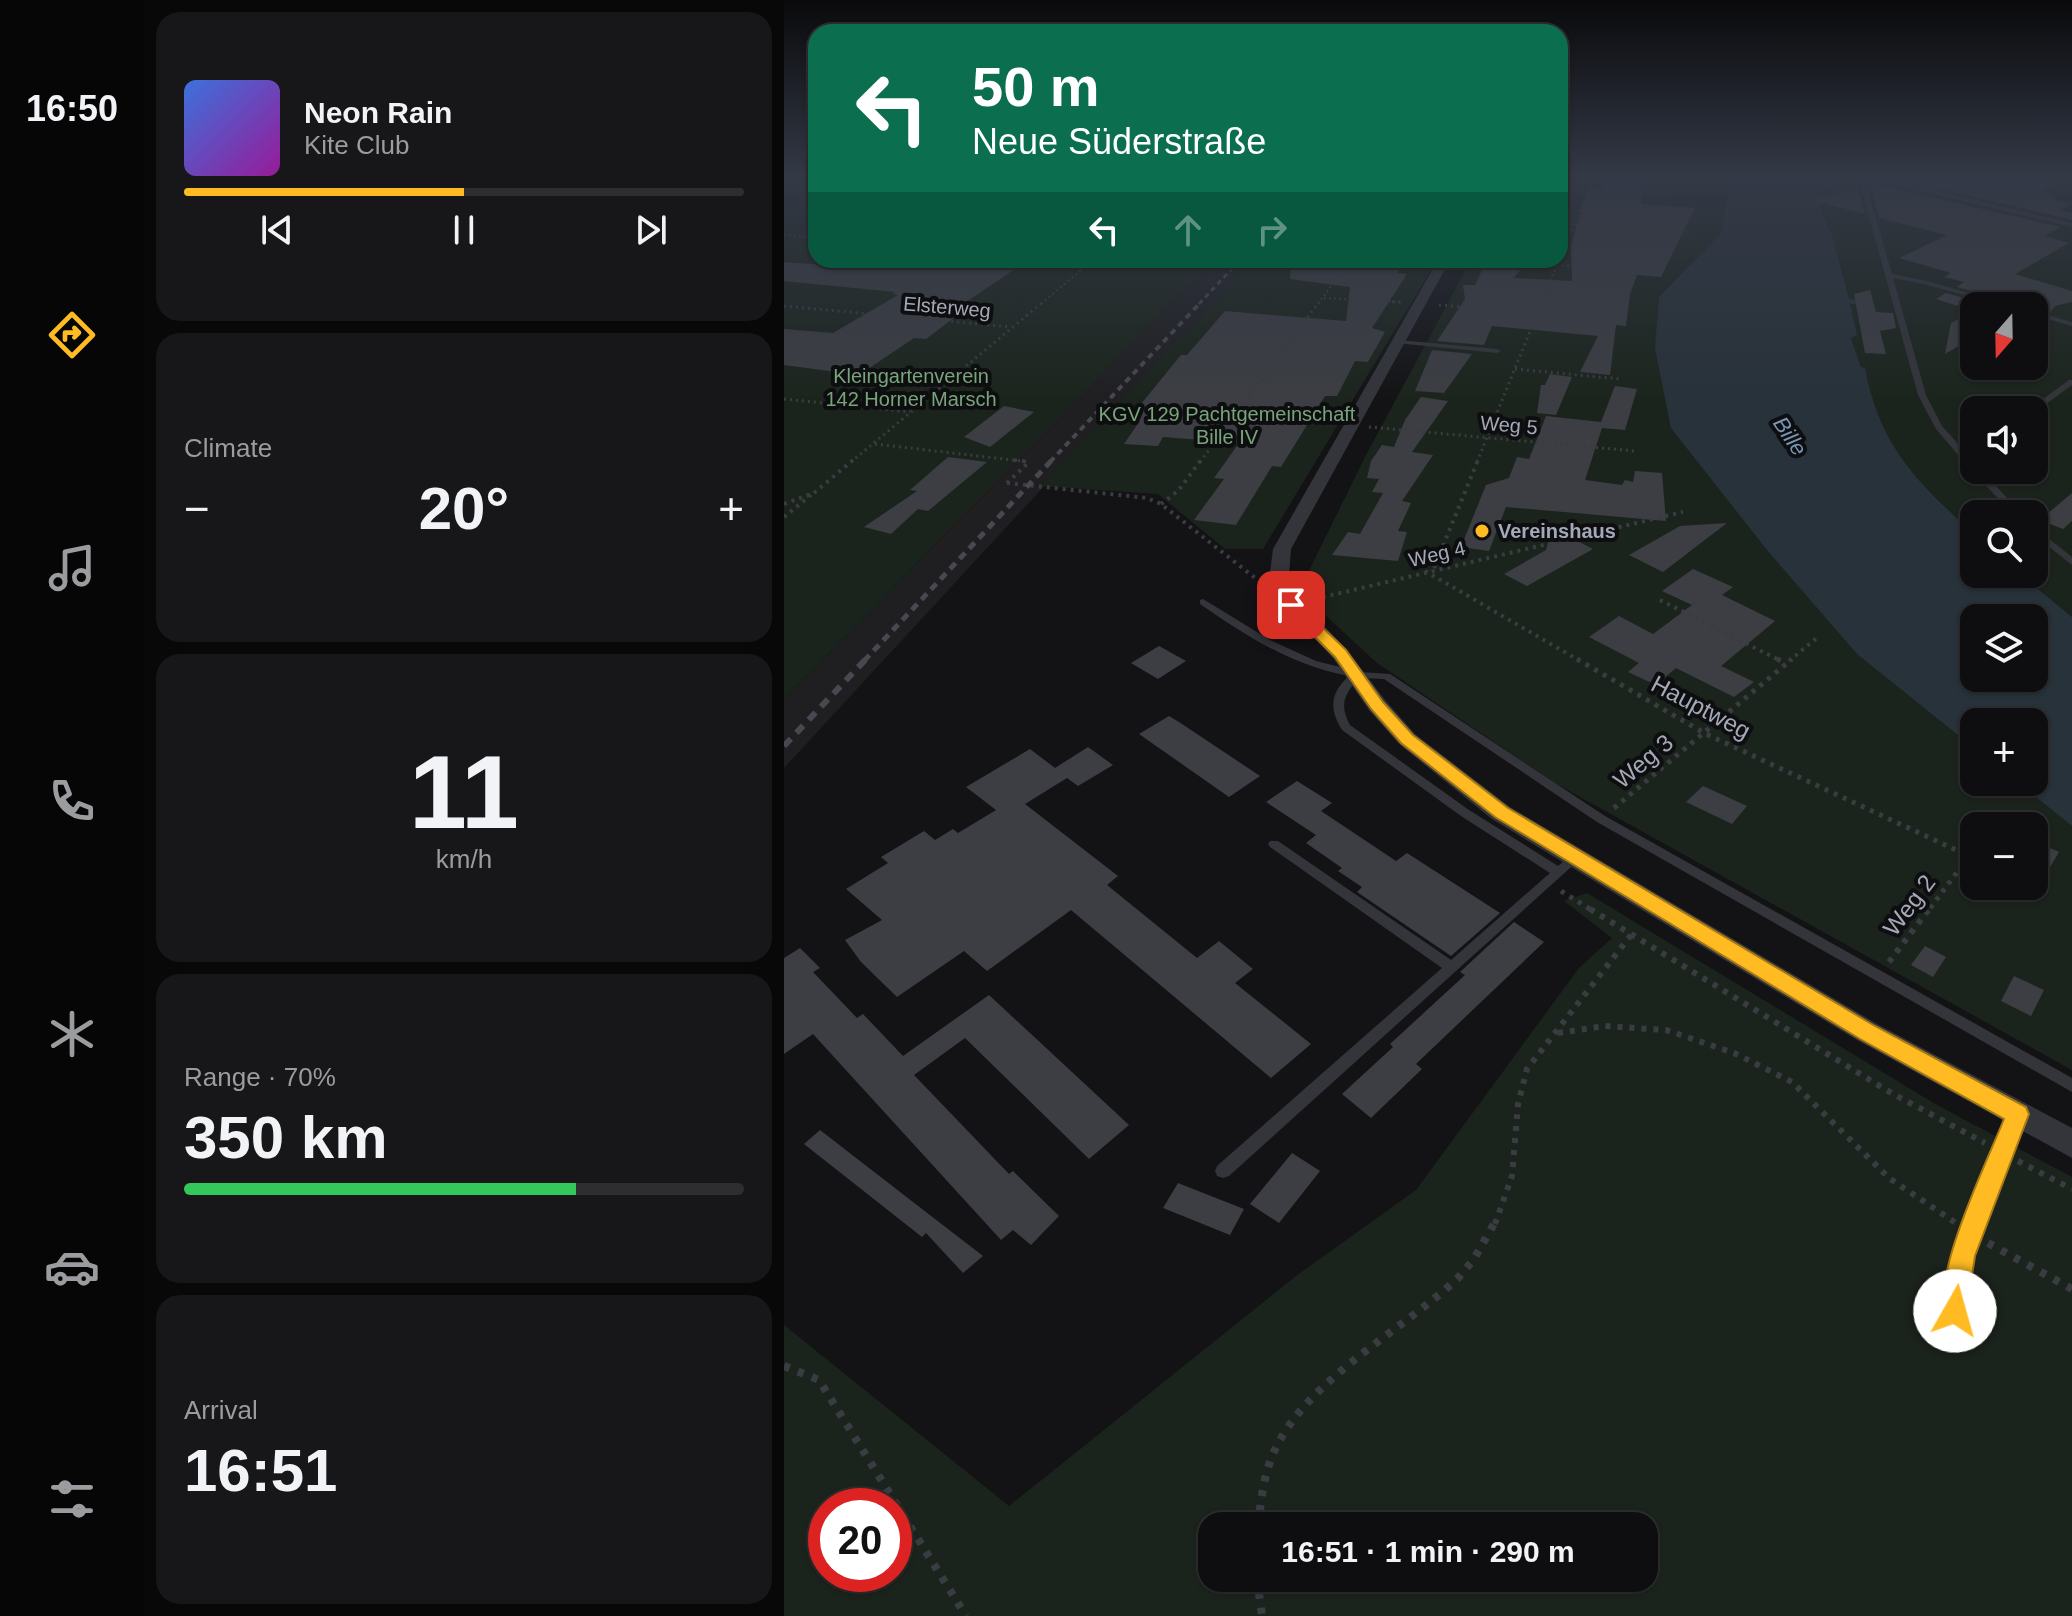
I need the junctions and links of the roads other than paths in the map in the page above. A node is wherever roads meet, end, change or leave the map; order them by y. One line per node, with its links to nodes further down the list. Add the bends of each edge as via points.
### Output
1 (1882, 251): 3 (lane)
2 (1439, 268): 7 (street)
3 (1891, 276): 4 (lane); 12 (lane, via 1922,395)
4 (1961, 292)
5 (2048, 317): 6 (lane)
6 (2072, 324)
7 (1398, 342): 8 (lane); 19 (street, via 1282,549 1284,597 1340,654)
8 (1497, 351)
9 (2072, 382): 10 (lane)
10 (2048, 399)
11 (1960, 447): 12 (lane)
12 (1956, 448): 13 (lane)
13 (1960, 452)
14 (1989, 484): 15 (lane)
15 (2005, 500)
16 (2048, 542): 17 (lane)
17 (2072, 562)
18 (1203, 602): 19 (lane, via 1275,649)
19 (1355, 677): 21 (street, via 1407,739 1501,813); 21 (lane, via 1338,695 1339,717 1346,727 1453,805); 23 (lane, via 1386,676 1601,819)
20 (1274, 844): 22 (lane)
21 (1559, 871): 22 (lane); 24 (street)
22 (1451, 967): 26 (lane)
23 (2072, 1086)
24 (2018, 1114): 25 (street); 27 (lane, via 1962,1256)
25 (2072, 1144)
26 (1223, 1171)
27 (1955, 1311)

